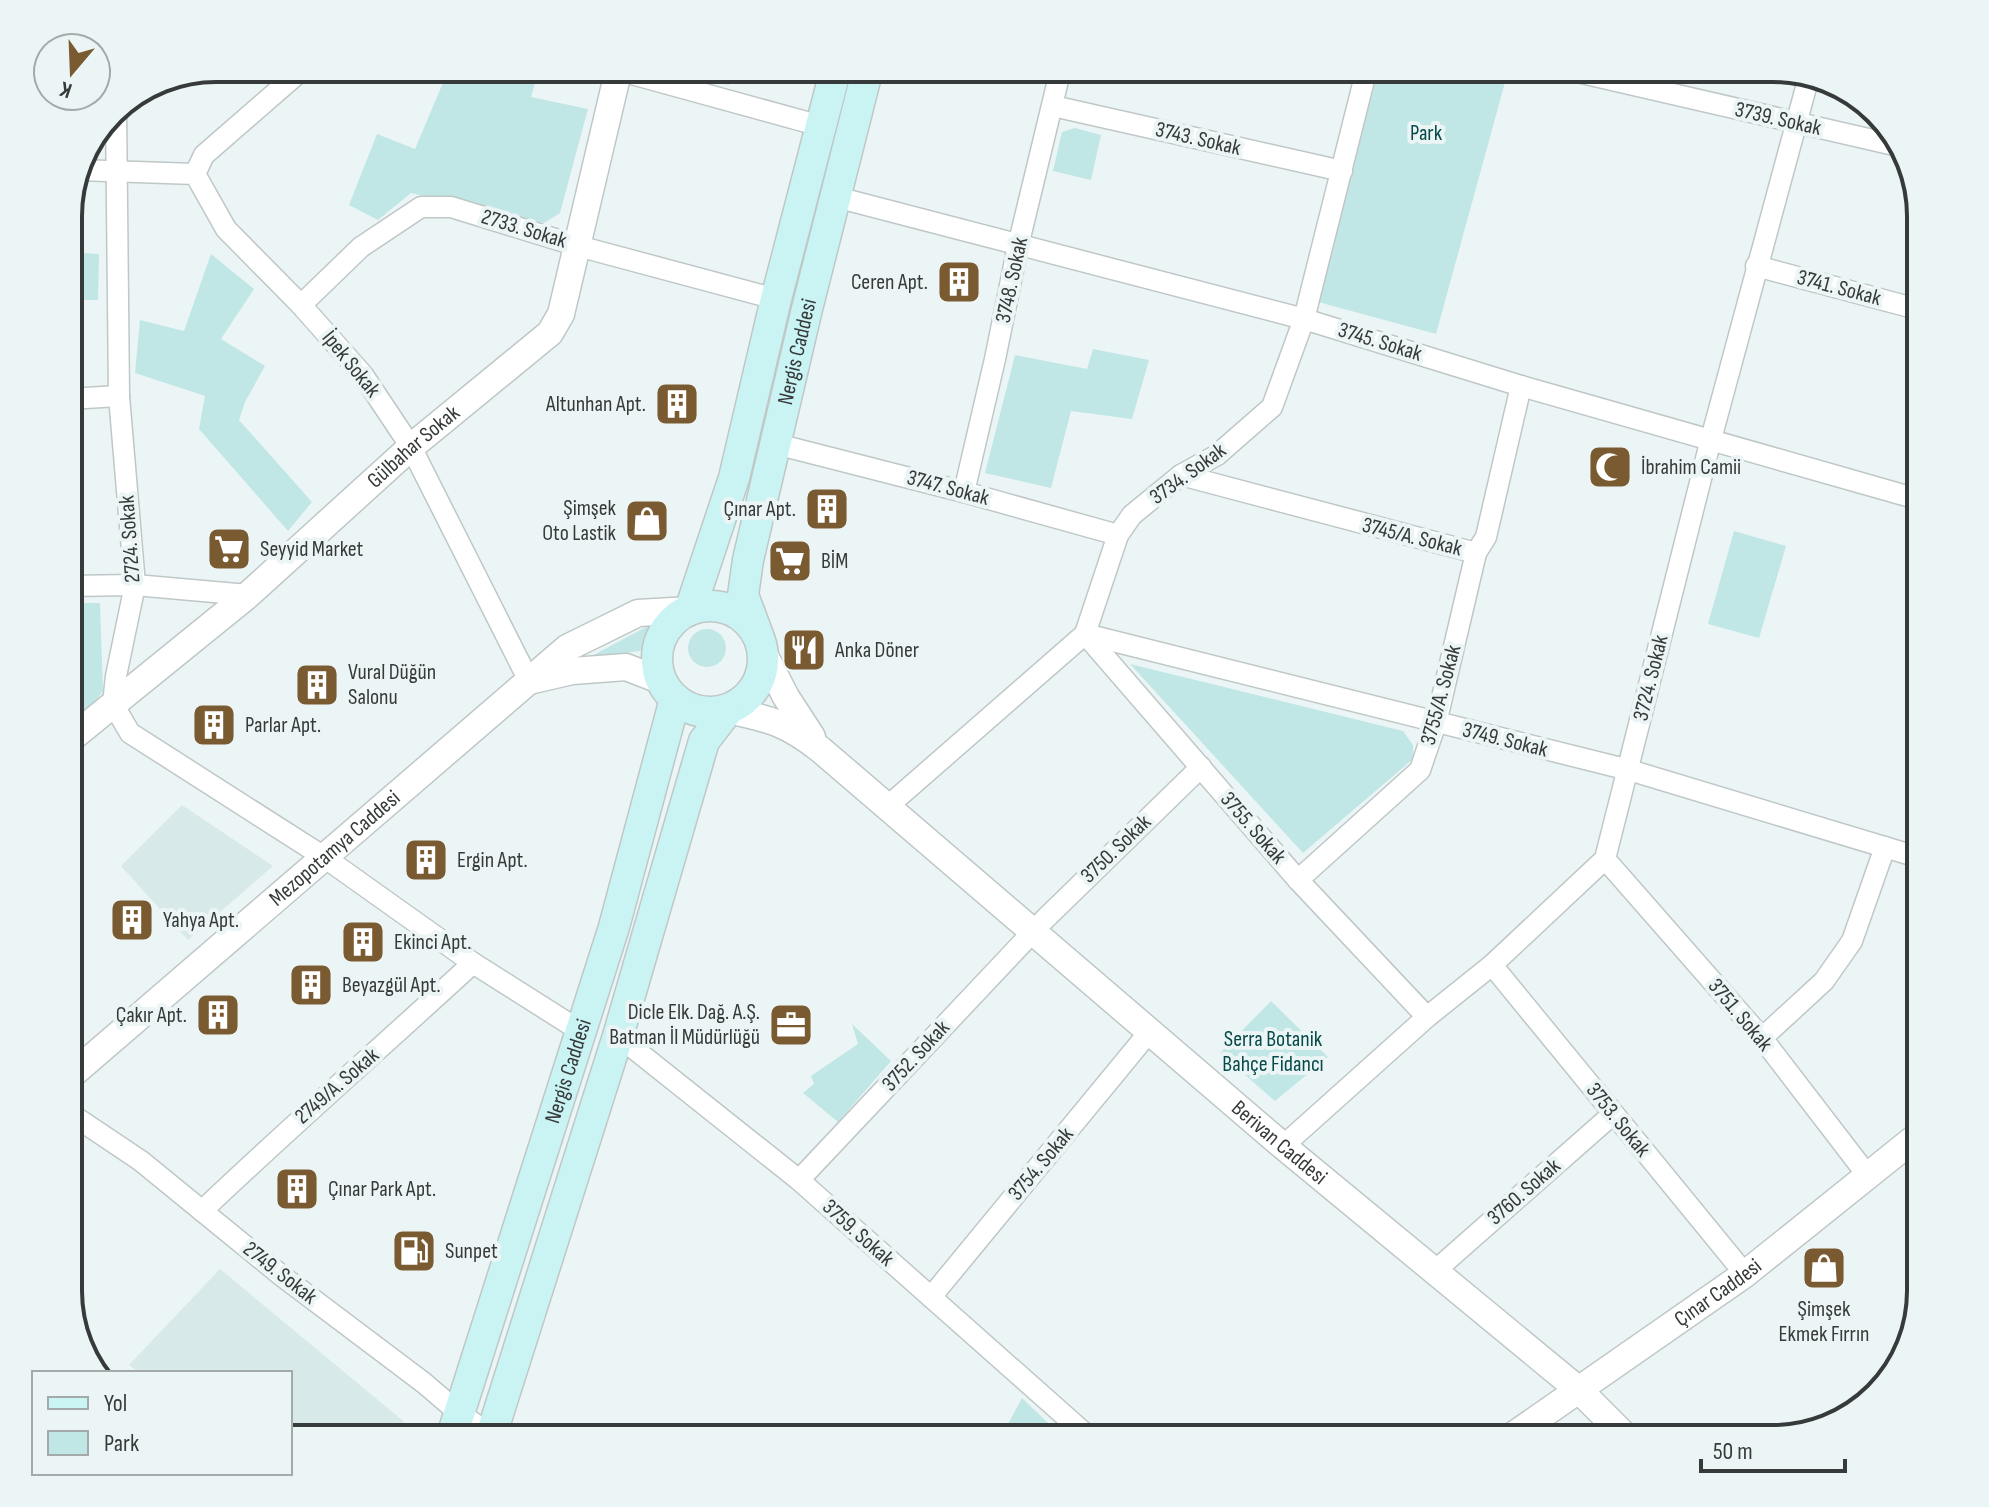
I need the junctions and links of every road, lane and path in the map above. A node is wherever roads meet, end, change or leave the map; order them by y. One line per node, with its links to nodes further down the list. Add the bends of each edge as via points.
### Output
1 (288, 82): 18 (street, via 204,155)
2 (613, 82): 20 (street, Gülbahar Sokak)
3 (663, 82): 13 (street)
4 (832, 82): 13 (main road, Nergis Caddesi)
5 (865, 82): 19 (main road, Nergis Caddesi)
6 (1058, 82): 10 (street, 3748. Sokak)
7 (1364, 82): 16 (street, 3734. Sokak)
8 (1637, 82): 11 (street, 3739. Sokak)
9 (1806, 87): 11 (street, 3724. Sokak)
10 (1053, 106): 16 (street, 3743. Sokak); 21 (street, 3748. Sokak)
11 (1796, 123): 14 (street, 3739. Sokak); 22 (street, 3724. Sokak)
12 (117, 126): 17 (street, 2724. Sokak)
13 (821, 126): 23 (main road, Nergis Caddesi)
14 (1884, 143)
15 (90, 171): 17 (street)
16 (1342, 171): 26 (street, 3734. Sokak)
17 (119, 172): 18 (street); 28 (street, 2724. Sokak)
18 (195, 174): 24 (street, İpek Sokak, via 226,229)
19 (836, 197): 21 (street, 3745. Sokak); 31 (main road, Nergis Caddesi)
20 (578, 246): 23 (street, 2733. Sokak); 24 (street, 2733. Sokak, via 451,207 421,207 361,247); 32 (street, Gülbahar Sokak, via 561,314 550,333)
21 (1018, 246): 26 (street, 3745. Sokak); 34 (street, 3748. Sokak)
22 (1756, 266): 25 (street, 3741. Sokak); 30 (street, 3724. Sokak)
23 (776, 299): 41 (main road, Nergis Caddesi, via 734,478)
24 (301, 305): 32 (street, İpek Sokak, via 363,375)
25 (1907, 306)
26 (1304, 319): 27 (street, 3745. Sokak); 33 (street, 3734. Sokak, via 1272,407 1217,455)
27 (1521, 386): 30 (street, 3745. Sokak); 37 (street, 3745/A. Sokak, via 1486,537)
28 (119, 396): 29 (street); 38 (street, 2724. Sokak)
29 (82, 398)
30 (1711, 439): 35 (street, 3745. Sokak); 52 (street, 3724. Sokak)
31 (776, 444): 34 (street, 3747. Sokak); 43 (main road, Nergis Caddesi, via 743,595)
32 (411, 447): 40 (street, Gülbahar Sokak); 44 (street, İpek Sokak)
33 (1181, 475): 36 (street, 3734. Sokak, via 1132,515); 37 (street, 3745/A. Sokak)
34 (964, 492): 36 (street, 3747. Sokak)
35 (1907, 496)
36 (1118, 535): 42 (street, 3734. Sokak)
37 (1476, 553): 48 (street, 3755/A. Sokak)
38 (135, 585): 39 (street); 40 (street); 46 (street, 2724. Sokak)
39 (82, 586)
40 (248, 595): 46 (street, Gülbahar Sokak)
41 (690, 610): 43 (main road, via 732,610 747,620); 44 (street, Mezopotamya Caddesi, via 638,613 605,627 567,648); 45 (main road, via 669,625 660,640 657,656)
42 (1085, 634): 48 (street, 3749. Sokak); 51 (street, 3755. Sokak); 53 (street)
43 (761, 644): 47 (main road, via 763,670 756,687); 50 (street, via 786,697)
44 (529, 681): 45 (street, Mezopotamya Caddesi, via 626,667); 56 (street, Mezopotamya Caddesi)
45 (669, 690): 47 (main road, via 692,709); 64 (main road, Nergis Caddesi, via 614,927)
46 (113, 704): 49 (street, Gülbahar Sokak); 56 (street, via 130,733)
47 (728, 710): 50 (street, via 782,723); 65 (main road, Nergis Caddesi, via 704,741)
48 (1436, 723): 52 (street, 3749. Sokak); 58 (street, 3755/A. Sokak, via 1420,770)
49 (82, 729)
50 (821, 750): 53 (street, Berivan Caddesi)
51 (1201, 767): 58 (street, 3755. Sokak); 59 (street, 3750. Sokak)
52 (1629, 770): 54 (street, 3749. Sokak); 57 (street, 3724. Sokak)
53 (888, 806): 59 (street, Berivan Caddesi)
54 (1885, 847): 55 (street, 3749. Sokak); 66 (street, via 1852,941 1824,981)
55 (1907, 854)
56 (324, 857): 60 (street); 67 (street, Mezopotamya Caddesi)
57 (1605, 859): 61 (street); 66 (street, 3751. Sokak)
58 (1298, 880): 62 (street, 3755. Sokak)
59 (1032, 932): 63 (street, Berivan Caddesi); 73 (street, 3752. Sokak)
60 (473, 963): 64 (street); 74 (street, 2749/A. Sokak)
61 (1492, 965): 62 (street); 68 (street, 3753. Sokak)
62 (1427, 1017): 71 (street)
63 (1150, 1031): 71 (street, Berivan Caddesi); 77 (street, 3754. Sokak)
64 (582, 1032): 80 (main road, Nergis Caddesi)
65 (618, 1036): 73 (street, 3759. Sokak); 81 (main road, Nergis Caddesi)
66 (1762, 1038): 72 (street, 3751. Sokak)
67 (82, 1066)
68 (1613, 1114): 75 (street, 3760. Sokak); 76 (street, 3753. Sokak)
69 (82, 1121): 74 (street, 2749. Sokak)
70 (1907, 1144): 72 (street, Çınar Caddesi)
71 (1283, 1146): 75 (street, Berivan Caddesi)
72 (1868, 1176): 76 (street, Çınar Caddesi)
73 (799, 1180): 77 (street, 3759. Sokak)
74 (202, 1211): 79 (street, 2749. Sokak, via 424,1383)
75 (1436, 1270): 78 (street, Berivan Caddesi)
76 (1745, 1274): 78 (street, Çınar Caddesi)
77 (931, 1297): 82 (street, 3759. Sokak)
78 (1580, 1391): 83 (street, Çınar Caddesi); 84 (street, Berivan Caddesi)
79 (454, 1425)
80 (455, 1425)
81 (497, 1425)
82 (1075, 1425)
83 (1529, 1425)
84 (1614, 1425)

